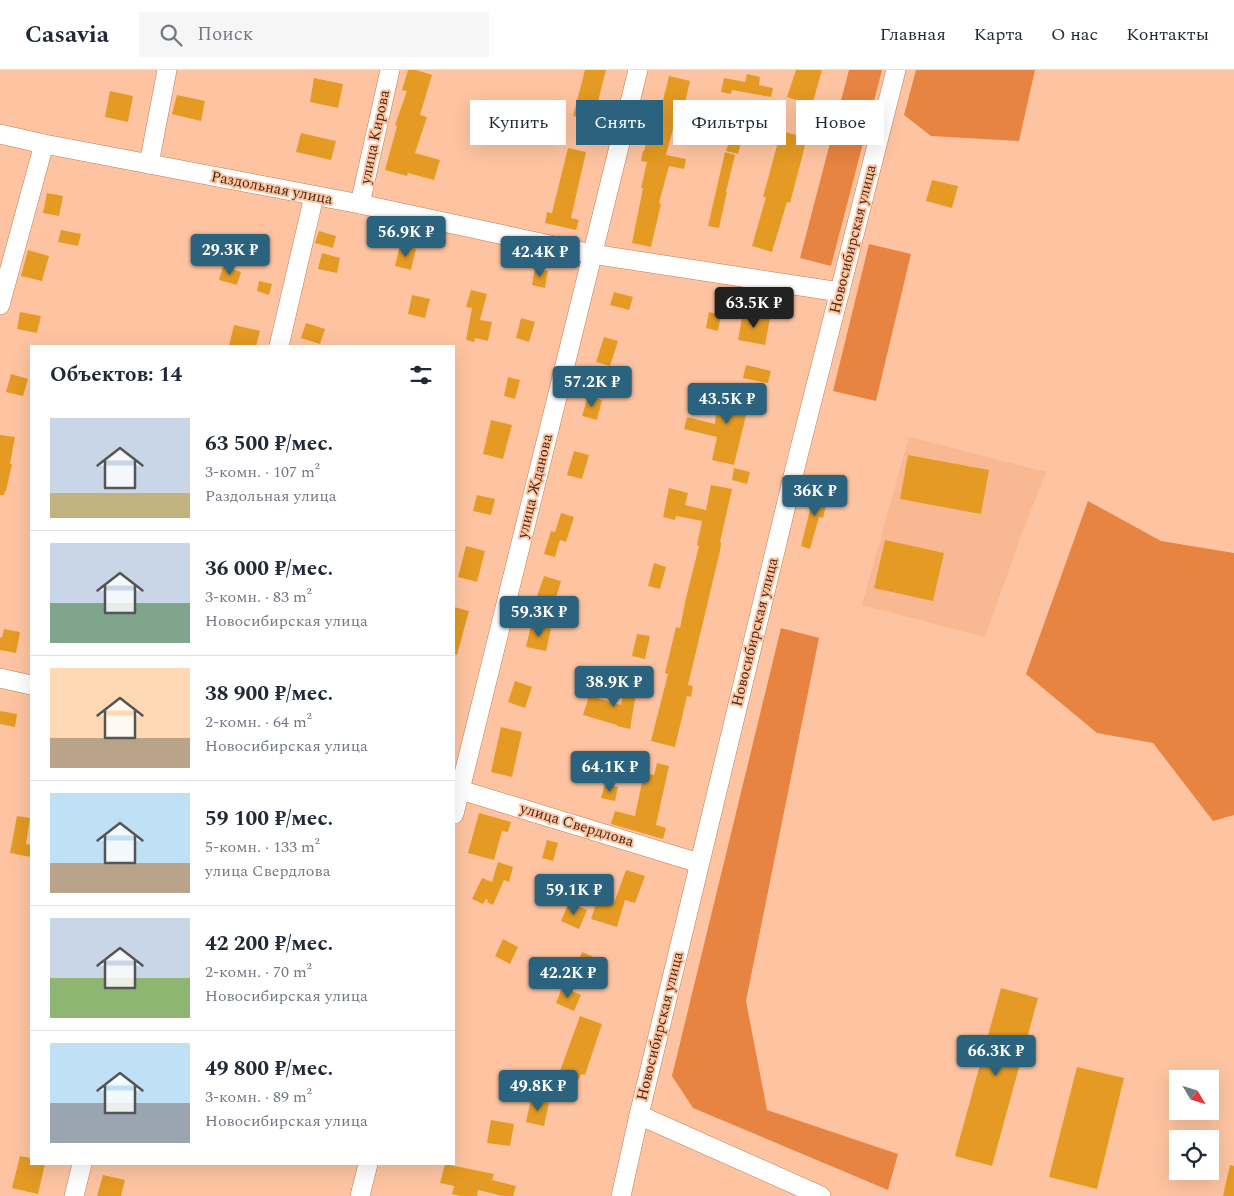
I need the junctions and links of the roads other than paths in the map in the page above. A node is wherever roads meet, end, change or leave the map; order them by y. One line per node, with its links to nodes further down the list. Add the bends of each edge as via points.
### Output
1 (166, 70): 7 (street)
2 (390, 70): 9 (street, улица Кирова)
3 (638, 70): 10 (street, улица Жданова)
4 (896, 70): 11 (street, Новосибирская улица)
5 (0, 134): 6 (street, Раздольная улица)
6 (44, 144): 7 (street, Раздольная улица); 12 (street)
7 (150, 164): 8 (street, Раздольная улица)
8 (314, 196): 9 (street, Раздольная улица); 13 (street)
9 (360, 204): 10 (street, Раздольная улица)
10 (592, 254): 11 (street, Раздольная улица); 16 (street, улица Жданова)
11 (840, 292): 18 (street, Новосибирская улица)
12 (0, 305)
13 (279, 345)
14 (0, 678): 15 (street)
15 (30, 685)
16 (457, 789): 17 (street, улица Жданова); 18 (street, улица Свердлова)
17 (455, 806)
18 (700, 863): 19 (street, Новосибирская улица)
19 (639, 1114): 24 (street, Новосибирская улица); 25 (street)
20 (82, 1165): 22 (street)
21 (368, 1165): 23 (street)
22 (74, 1196)
23 (360, 1196)
24 (621, 1196)
25 (821, 1196)

